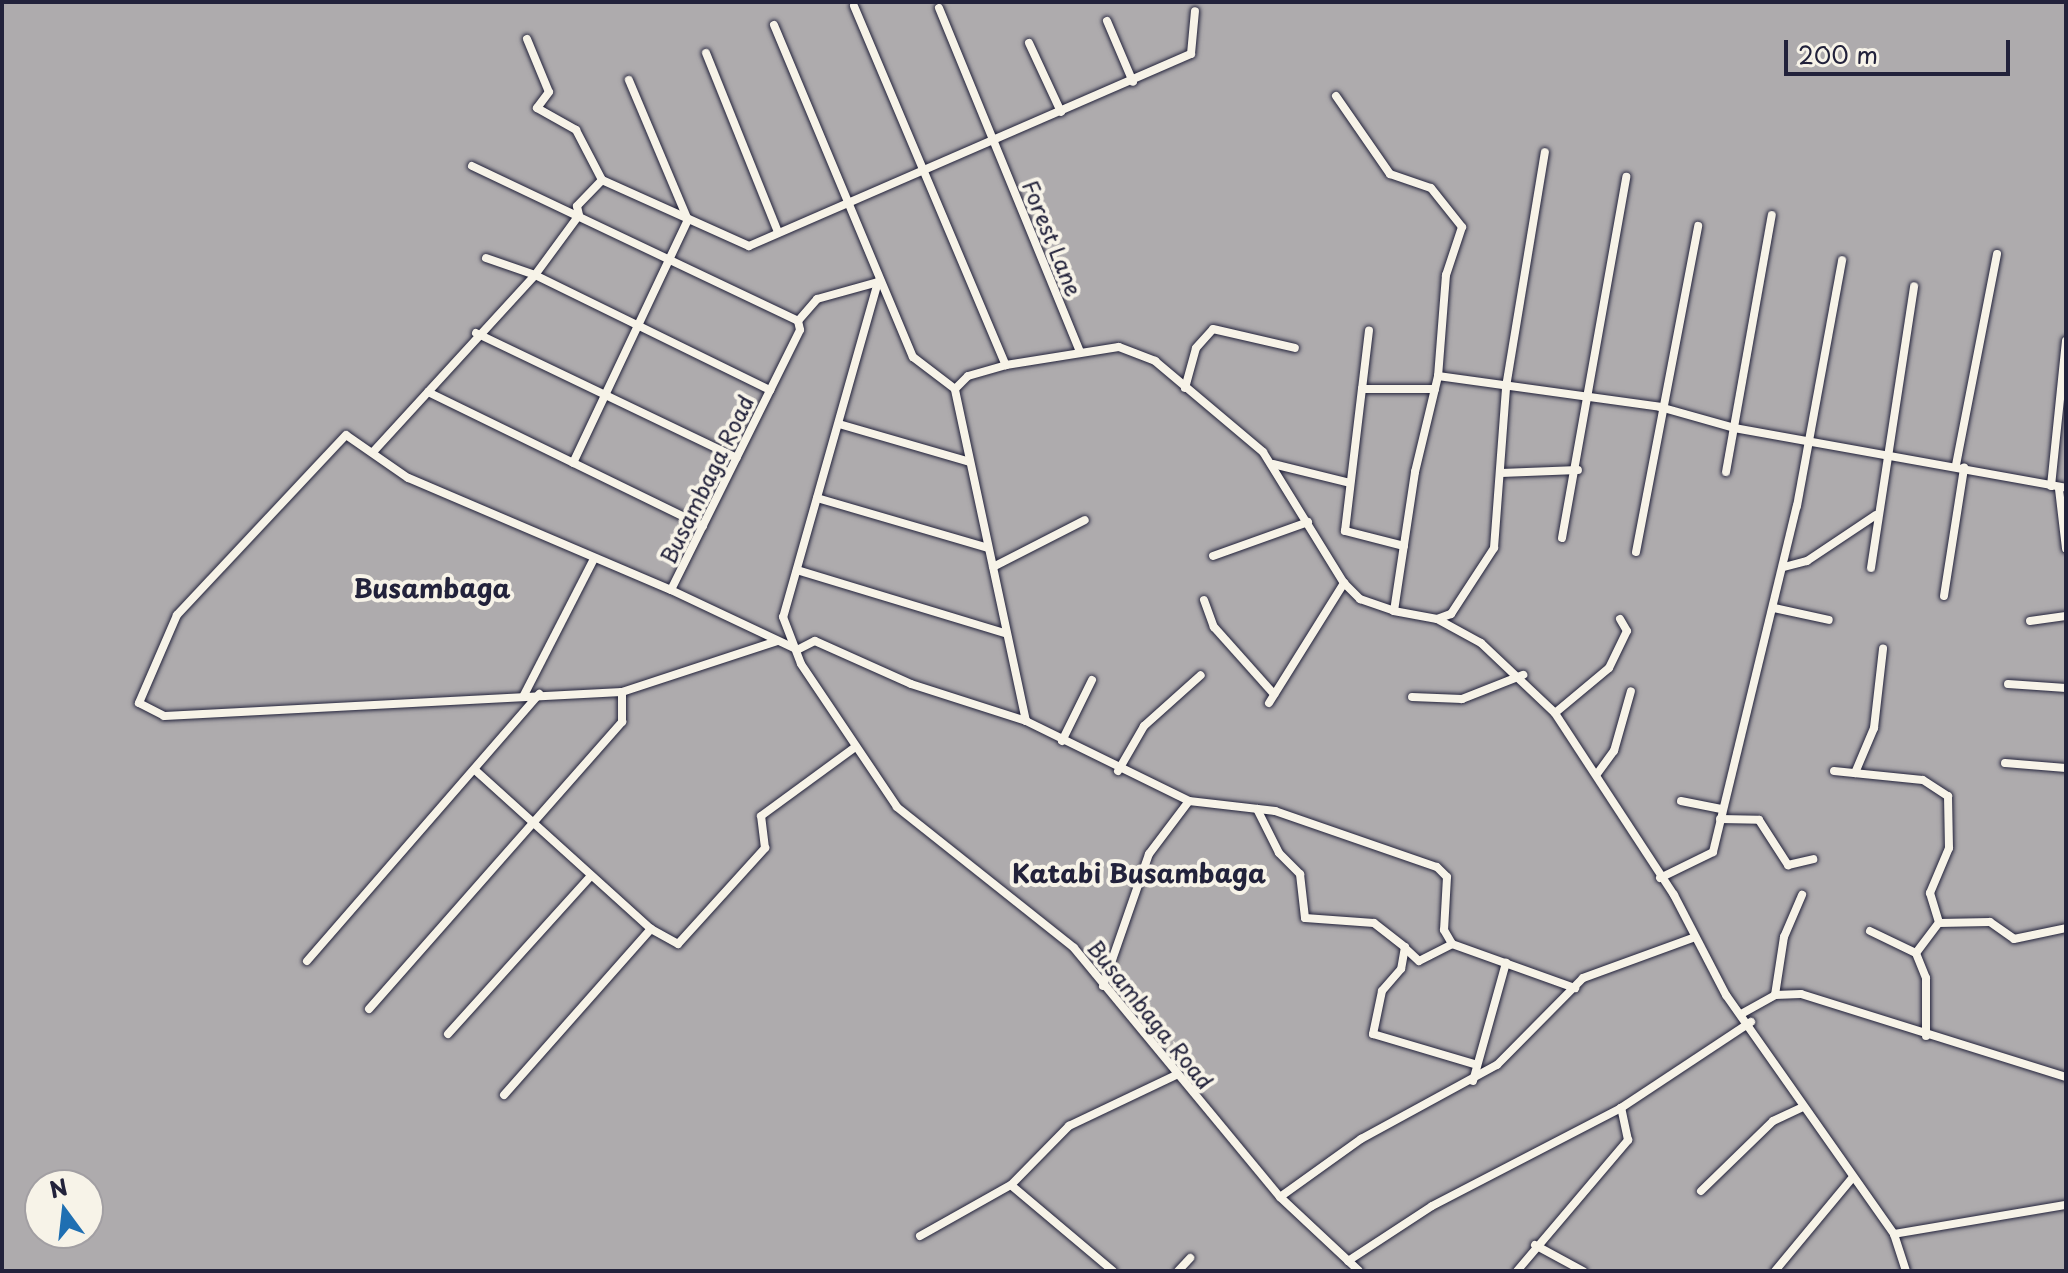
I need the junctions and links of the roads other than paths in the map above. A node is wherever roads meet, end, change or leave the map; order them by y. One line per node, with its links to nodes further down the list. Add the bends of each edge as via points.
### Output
1 (854, 6): 16 (street)
2 (939, 8): 13 (street, Forest Lane)
3 (1195, 11): 10 (street, via 1191,54)
4 (1107, 21): 10 (street)
5 (774, 25): 19 (street)
6 (527, 39): 18 (street, via 548,87 537,108 576,130)
7 (1029, 43): 12 (street)
8 (706, 53): 24 (street)
9 (629, 80): 22 (street)
10 (1133, 82): 12 (street)
11 (1336, 96): 40 (street, via 1390,174 1431,188 1462,227 1446,275)
12 (1061, 112): 13 (street)
13 (994, 139): 16 (street); 38 (street, Forest Lane)
14 (1545, 152): 41 (street)
15 (472, 166): 20 (street)
16 (923, 168): 19 (street); 39 (street)
17 (1626, 177): 49 (street)
18 (602, 180): 20 (street, via 577,206); 22 (street)
19 (847, 200): 24 (street); 30 (street)
20 (579, 215): 27 (street); 29 (street)
21 (1772, 215): 52 (street)
22 (688, 220): 24 (street, via 744,246); 27 (street)
23 (1698, 226): 50 (street)
24 (778, 232)
25 (1997, 254): 60 (street)
26 (486, 258): 29 (street)
27 (673, 260): 32 (street); 33 (street)
28 (1842, 260): 53 (street)
29 (535, 275): 33 (street); 35 (street)
30 (878, 282): 32 (street, via 817,299); 43 (street, via 921,368); 51 (street)
31 (1914, 286): 55 (street)
32 (798, 321): 46 (street, Busambaga Road)
33 (642, 327): 46 (street); 48 (street)
34 (1369, 330): 44 (street)
35 (476, 333): 47 (street); 48 (street)
36 (2066, 341): 65 (street)
37 (1295, 348): 42 (street, via 1213,329 1196,348)
38 (1079, 350): 39 (street); 42 (street, via 1135,349)
39 (1006, 365): 43 (street, via 968,376)
40 (1438, 376): 41 (street); 45 (street)
41 (1506, 387): 49 (street); 63 (street)
42 (1185, 388): 59 (street)
43 (955, 389): 57 (street)
44 (1362, 389): 45 (street); 64 (street)
45 (1435, 389): 72 (street)
46 (770, 390): 56 (street, Busambaga Road)
47 (428, 392): 54 (street); 58 (street)
48 (605, 396): 56 (street); 58 (street)
49 (1584, 401): 50 (street); 61 (street)
50 (1660, 407): 52 (street); 75 (street)
51 (839, 424): 57 (street); 66 (street)
52 (1734, 428): 53 (street); 62 (street)
53 (1811, 441): 55 (street); 79 (street)
54 (373, 452): 77 (street, via 408,478); 106 (street, via 343,437 177,615 139,703 164,716)
55 (1884, 456): 60 (street); 67 (street)
56 (737, 458): 70 (street, Busambaga Road)
57 (970, 462): 73 (street)
58 (573, 463): 70 (street)
59 (1272, 463): 64 (street); 69 (street)
60 (1960, 466): 65 (street); 84 (street)
61 (1578, 470): 63 (street); 71 (street)
62 (1726, 472)
63 (1501, 473): 89 (street, via 1494,548 1451,614)
64 (1350, 483): 72 (street, via 1345,531)
65 (2058, 488): 74 (street)
66 (817, 498): 73 (street); 81 (street)
67 (1876, 515): 79 (street, via 1807,561); 80 (street)
68 (1085, 520): 78 (street)
69 (1308, 522): 76 (street); 82 (street)
70 (703, 526): 83 (street, Busambaga Road)
71 (1562, 538)
72 (1404, 546): 87 (street)
73 (988, 548): 78 (street)
74 (2066, 549)
75 (1636, 552)
76 (1213, 556)
77 (593, 561): 83 (street); 106 (street)
78 (993, 567): 93 (street)
79 (1784, 567): 86 (street)
80 (1871, 568)
81 (797, 570): 93 (street); 96 (street, via 783,624)
82 (1344, 583): 87 (street, via 1360,599); 105 (street)
83 (671, 590): 94 (street, Busambaga Road)
84 (1944, 596)
85 (1204, 600): 105 (street, via 1214,627)
86 (1774, 608): 91 (street); 123 (street)
87 (1394, 611): 89 (street)
88 (2066, 616): 92 (street)
89 (1437, 619): 98 (street)
90 (1620, 619): 109 (street, via 1627,631 1609,668)
91 (1829, 620)
92 (2030, 621)
93 (1005, 633): 110 (street)
94 (777, 641): 96 (street, Busambaga Road); 103 (street)
95 (1883, 649): 118 (street, via 1874,728)
96 (797, 650): 110 (street, via 815,641 911,684); 112 (street, Busambaga Road)
97 (1201, 675): 116 (street, via 1144,726)
98 (1523, 675): 107 (street, via 1462,699); 109 (street)
99 (1092, 680): 111 (street)
100 (2008, 684): 101 (street)
101 (2066, 688)
102 (1631, 691): 119 (street, via 1614,751)
103 (622, 692): 104 (street); 125 (street, via 626,717)
104 (539, 694): 106 (street); 115 (street)
105 (1274, 694): 108 (street)
106 (524, 695)
107 (1412, 697)
108 (1269, 703)
109 (1555, 713): 119 (street)
110 (1026, 721): 111 (street)
111 (1062, 741): 116 (street)
112 (854, 748): 132 (street, via 761,816 765,848 690,936 678,944); 140 (street, Busambaga Road, via 914,824 1074,948)
113 (2005, 763): 114 (street)
114 (2066, 768)
115 (475, 770): 125 (street); 138 (street)
116 (1118, 771): 120 (street)
117 (1834, 771): 118 (street)
118 (1855, 773): 130 (street, via 1923,780 1948,796 1949,848 1930,893)
119 (1597, 774): 128 (street)
120 (1189, 801): 122 (street); 140 (street, via 1149,854)
121 (1681, 801): 123 (street)
122 (1257, 809): 135 (street, via 1437,867 1447,877 1444,930); 136 (street, via 1279,853 1300,874 1305,918 1374,923)
123 (1721, 809): 124 (street)
124 (1720, 819): 126 (street, via 1759,820 1788,865); 128 (street, via 1713,852)
125 (534, 823): 127 (street); 143 (street)
126 (1813, 859)
127 (591, 876): 132 (street); 146 (street)
128 (1660, 878): 134 (street)
129 (1802, 895): 142 (street, via 1784,937)
130 (1939, 923): 131 (street, via 1990,922 2014,939); 137 (street)
131 (2066, 928)
132 (651, 929): 152 (street)
133 (1870, 931): 137 (street)
134 (1693, 938): 141 (street, via 1596,971); 144 (street)
135 (1452, 944): 136 (street, via 1419,961); 139 (street)
136 (1405, 947): 148 (street, via 1401,969 1382,991 1372,1033)
137 (1916, 953): 147 (street, via 1926,978)
138 (307, 961)
139 (1506, 963): 141 (street); 148 (street)
140 (1103, 986): 149 (street, Busambaga Road)
141 (1575, 988): 151 (street, via 1540,1028)
142 (1775, 995): 144 (street); 147 (street, via 1801,994)
143 (369, 1009)
144 (1743, 1013): 145 (street)
145 (1751, 1022): 153 (street); 154 (street)
146 (448, 1034)
147 (1926, 1036): 150 (street)
148 (1474, 1064): 151 (street)
149 (1176, 1075): 156 (street, via 1069,1126); 158 (street, Busambaga Road)
150 (2066, 1077)
151 (1473, 1081): 158 (street, via 1361,1139)
152 (504, 1095)
153 (1621, 1108): 162 (street, via 1628,1140); 164 (street, via 1432,1206)
154 (1801, 1108): 155 (street); 157 (street, via 1773,1121)
155 (1853, 1177): 160 (street); 170 (street)
156 (1011, 1185): 161 (street); 165 (street)
157 (1701, 1191)
158 (1280, 1197): 164 (street, Busambaga Road)
159 (2066, 1205): 160 (street)
160 (1894, 1234): 171 (street)
161 (920, 1236)
162 (1535, 1245): 168 (street); 169 (street)
163 (1190, 1258): 166 (street)
164 (1348, 1261): 167 (street, Busambaga Road)
165 (1113, 1271)
166 (1178, 1271)
167 (1359, 1271)
168 (1517, 1271)
169 (1583, 1271)
170 (1775, 1271)
171 (1906, 1271)

